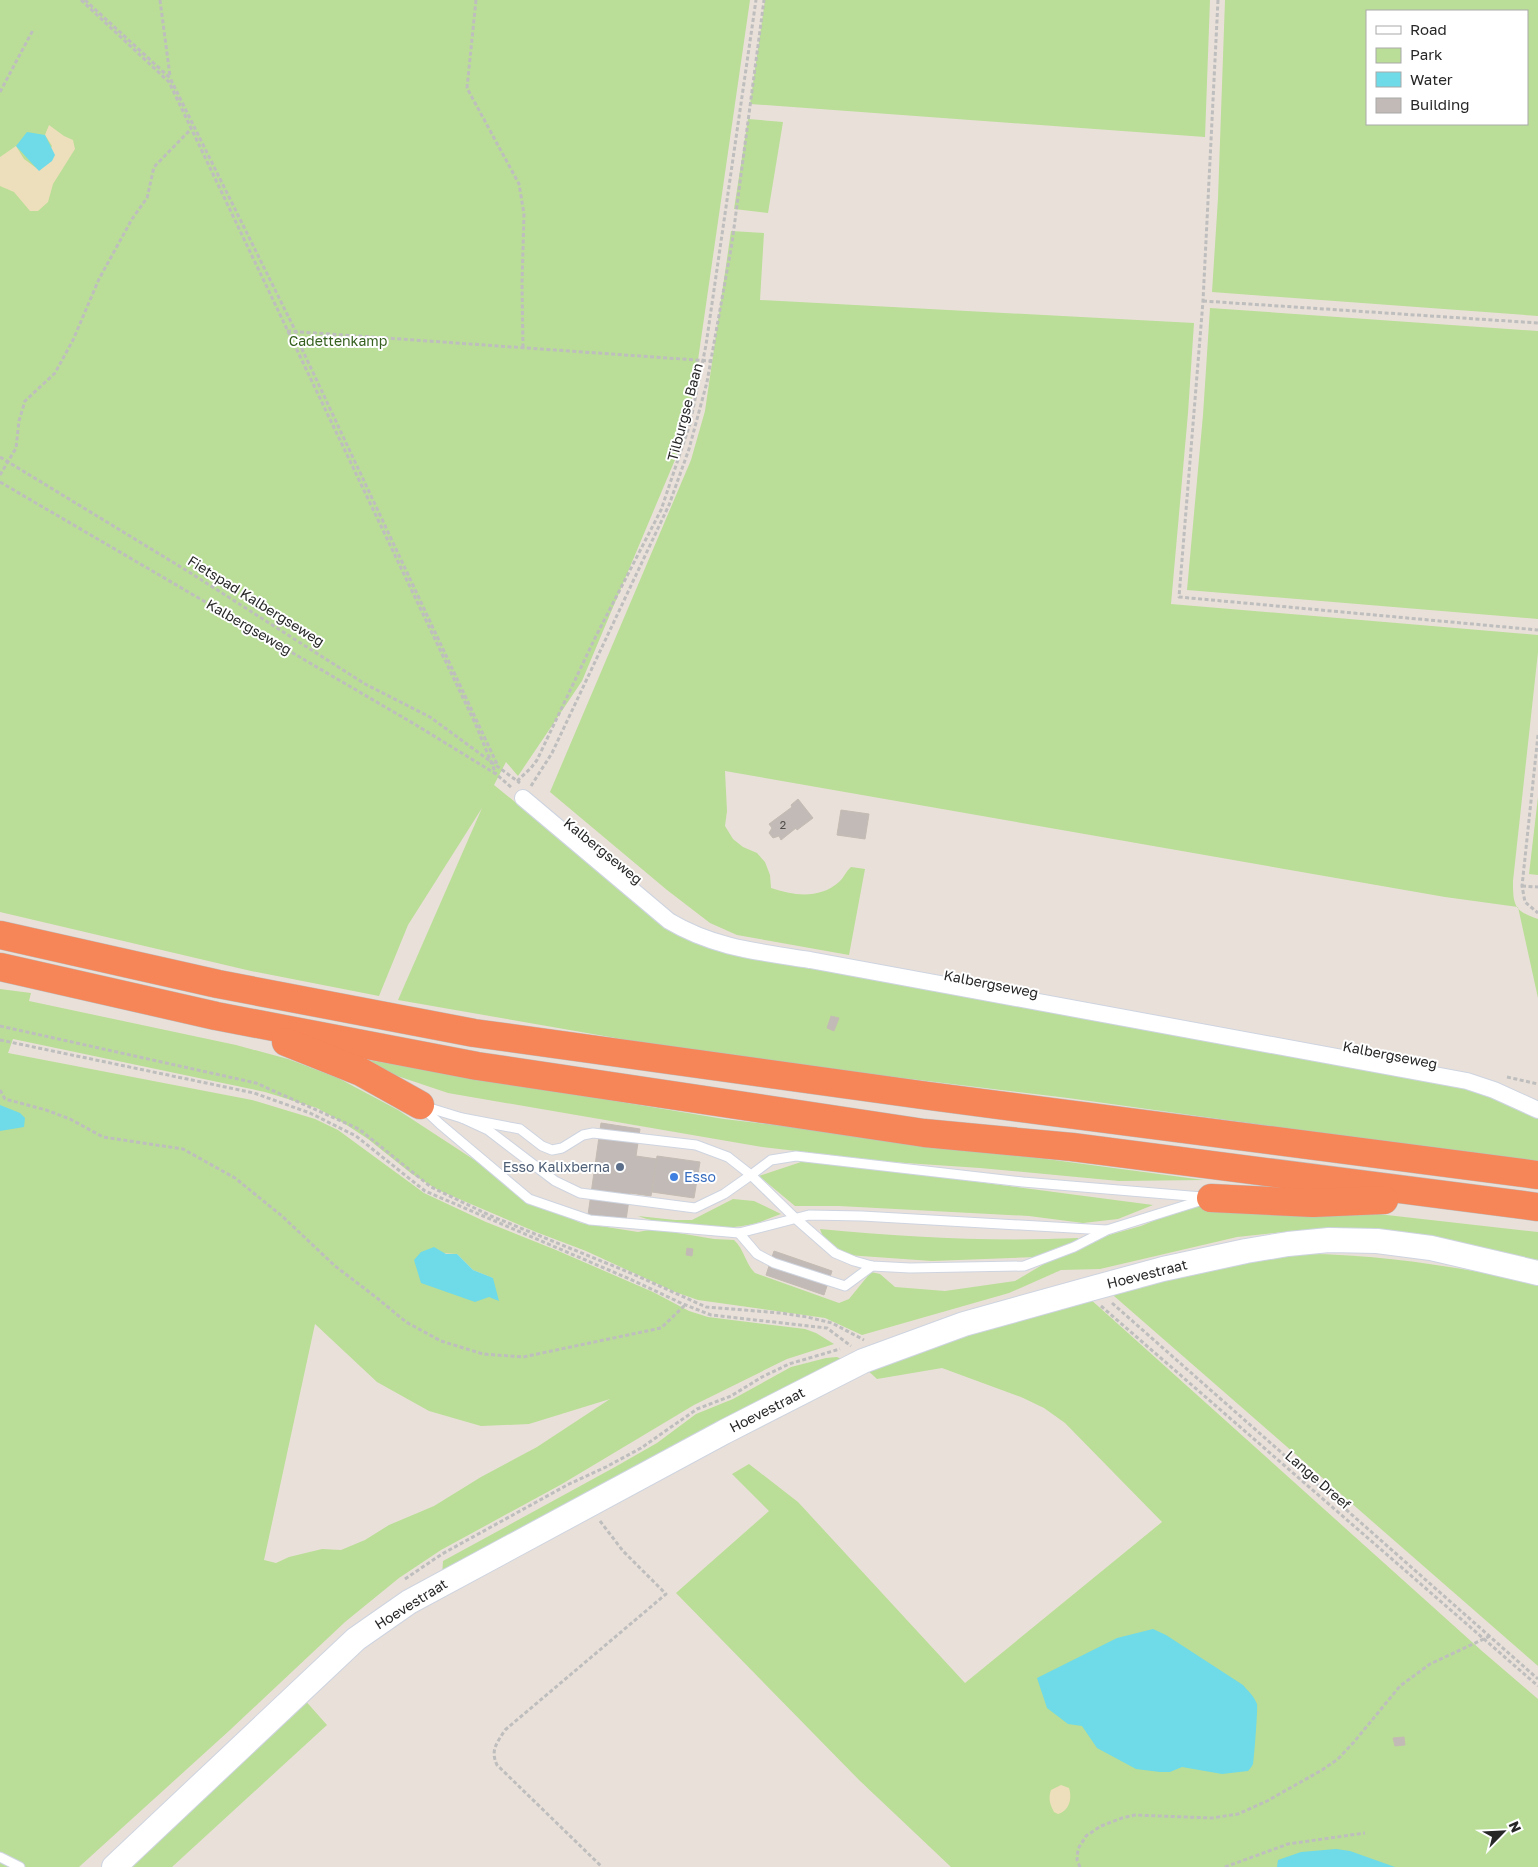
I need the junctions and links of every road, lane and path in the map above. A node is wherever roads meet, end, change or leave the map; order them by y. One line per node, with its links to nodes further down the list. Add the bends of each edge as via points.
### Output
1 (81, 0): 9 (path)
2 (85, 0): 9 (path)
3 (160, 0): 9 (path)
4 (476, 0): 16 (path, via 467,88 519,184 524,214)
5 (756, 0): 17 (path, Tilburgse Baan)
6 (764, 0): 18 (path, Tilburgse Baan, via 732,243)
7 (1218, 0): 12 (path)
8 (33, 30): 10 (path)
9 (169, 80): 11 (path); 15 (path)
10 (0, 92)
11 (191, 129): 14 (path); 20 (path, via 154,167 146,198 99,279 55,373 25,401 18,421 16,448)
12 (1203, 301): 13 (path); 23 (path, via 1179,597)
13 (1538, 323)
14 (287, 331): 15 (path); 25 (path)
15 (296, 332): 16 (path); 26 (path)
16 (523, 348): 17 (path)
17 (703, 361): 18 (path); 27 (path, Tilburgse Baan, via 690,424 661,510 537,760)
18 (710, 362): 28 (path, Tilburgse Baan, via 689,449 669,506 552,753)
19 (0, 457): 20 (path, Fietspad Kalbergseweg)
20 (8, 462): 21 (path); 25 (path, Fietspad Kalbergseweg, via 365,684 430,717)
21 (0, 475)
22 (0, 482): 25 (path, Kalbergseweg, via 496,774)
23 (1538, 630)
24 (1538, 735): 29 (path)
25 (490, 760): 26 (path, Fietspad Kalbergseweg)
26 (498, 766): 27 (path)
27 (517, 781): 28 (path)
28 (526, 794): 41 (street, Kalbergseweg, via 669,921 688,932 739,949 1467,1081)
29 (1522, 886): 30 (path); 31 (path, via 1525,902)
30 (1538, 887)
31 (1538, 913)
32 (0, 935): 44 (highway, via 218,984 474,1033)
33 (0, 967): 34 (highway)
34 (216, 1016): 40 (highway, via 362,1072); 45 (highway, via 478,1066 914,1131 1072,1147)
35 (0, 1026): 55 (path, via 256,1083 359,1129 431,1187 490,1216 633,1274 706,1308 781,1313 832,1323)
36 (0, 1040): 54 (path, via 254,1093 310,1113 356,1136 425,1191)
37 (1506, 1076): 38 (path)
38 (1538, 1084)
39 (0, 1090): 54 (path, via 5,1099 70,1119 103,1137 183,1149 235,1178 282,1216 335,1266 406,1322 441,1341 483,1354 523,1357 661,1328)
40 (420, 1105): 42 (lane); 50 (lane, via 529,1199 590,1220)
41 (1538, 1110)
42 (462, 1118): 43 (lane, via 520,1130 552,1150 593,1133 696,1145 728,1157); 43 (lane, via 488,1130 555,1181 580,1193 695,1208 724,1194)
43 (751, 1175): 46 (lane, via 771,1160 796,1156 1023,1182); 48 (lane)
44 (1538, 1175)
45 (1457, 1197): 46 (highway, via 1313,1203); 47 (highway)
46 (1211, 1198): 49 (lane)
47 (1538, 1207)
48 (795, 1218): 49 (lane, via 809,1215 862,1216); 50 (lane); 51 (lane, via 835,1253)
49 (1107, 1230): 51 (lane, via 1024,1266)
50 (739, 1233): 51 (lane, via 758,1254 844,1286)
51 (872, 1266)
52 (1538, 1274): 53 (street, Hoevestraat, via 1431,1248 1377,1241 1329,1240 1246,1251)
53 (1091, 1288): 55 (street, Hoevestraat); 57 (path, Lange Dreef); 58 (path, Lange Dreef, via 1098,1303 1134,1336)
54 (685, 1304): 55 (path, via 711,1314 827,1328 850,1345)
55 (864, 1350): 56 (street, Hoevestraat, via 724,1432)
56 (587, 1506): 64 (street, Hoevestraat, via 409,1602 356,1639); 65 (path, via 623,1551 666,1594 505,1730 493,1756 497,1765)
57 (1490, 1636): 58 (path); 59 (path, Lange Dreef)
58 (1484, 1639): 60 (path, Lange Dreef); 66 (path, via 1430,1664 1400,1686 1338,1759 1322,1770 1238,1814 1212,1818 1135,1815 1101,1826 1086,1836 1078,1849)
59 (1538, 1679)
60 (1538, 1686)
61 (1365, 1833): 67 (path, via 1288,1844)
62 (0, 1857): 63 (lane)
63 (20, 1867)
64 (114, 1867)
65 (602, 1867)
66 (1080, 1867)
67 (1226, 1867)

